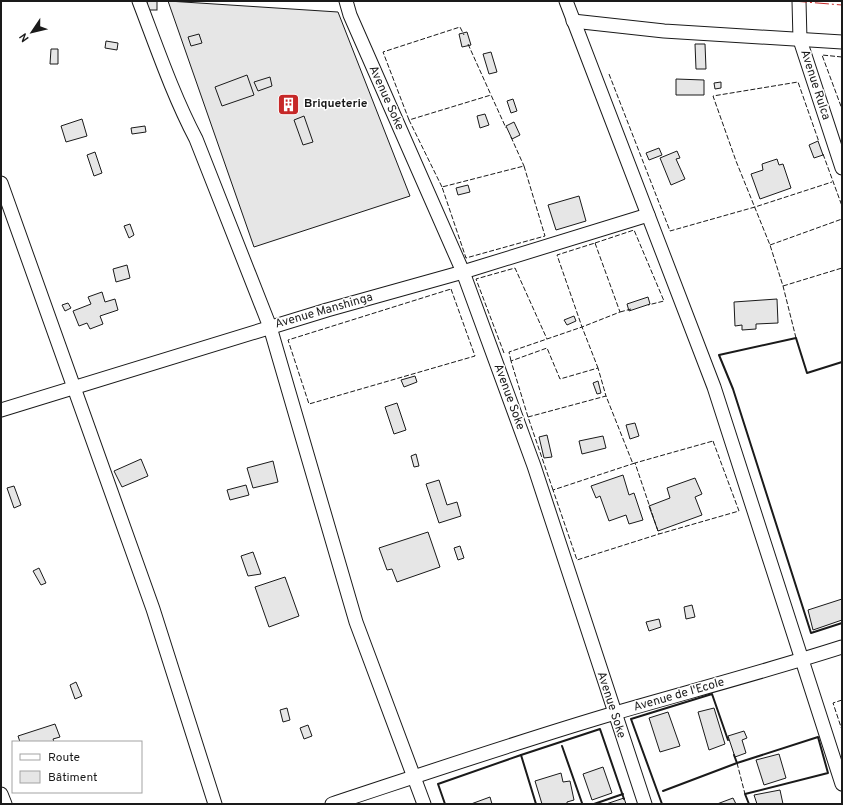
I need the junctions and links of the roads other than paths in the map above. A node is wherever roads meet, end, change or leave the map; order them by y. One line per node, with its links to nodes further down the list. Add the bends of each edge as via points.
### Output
1 (139, 1): 12 (street, via 158,55 183,116 196,139)
2 (346, 1): 11 (street, Avenue Soke)
3 (566, 1): 5 (street)
4 (800, 1): 6 (street, Avenue Rulca)
5 (573, 22): 6 (street); 10 (street)
6 (800, 40): 7 (street); 8 (street, Avenue Rulca)
7 (842, 42)
8 (842, 168)
9 (1, 184): 13 (street)
10 (648, 216): 11 (street, Avenue Manshinga); 16 (street, via 714,387)
11 (463, 272): 12 (street, Avenue Manshinga); 17 (street, Avenue Soke, via 534,466)
12 (270, 327): 13 (street, Avenue Manshinga); 18 (street, via 356,622)
13 (75, 388): 14 (street, Avenue Manshinga); 22 (street, via 153,609)
14 (1, 410)
15 (842, 647): 16 (street, Avenue de l'Ecole)
16 (802, 660): 17 (street, Avenue de l'Ecole); 19 (street)
17 (614, 714): 18 (street, Avenue de l'Ecole); 25 (street, Avenue Soke)
18 (414, 777): 23 (street, Avenue de l'Ecole); 24 (street)
19 (842, 784)
20 (1, 794): 21 (street)
21 (4, 804)
22 (215, 804)
23 (332, 804)
24 (424, 804)
25 (645, 804)

